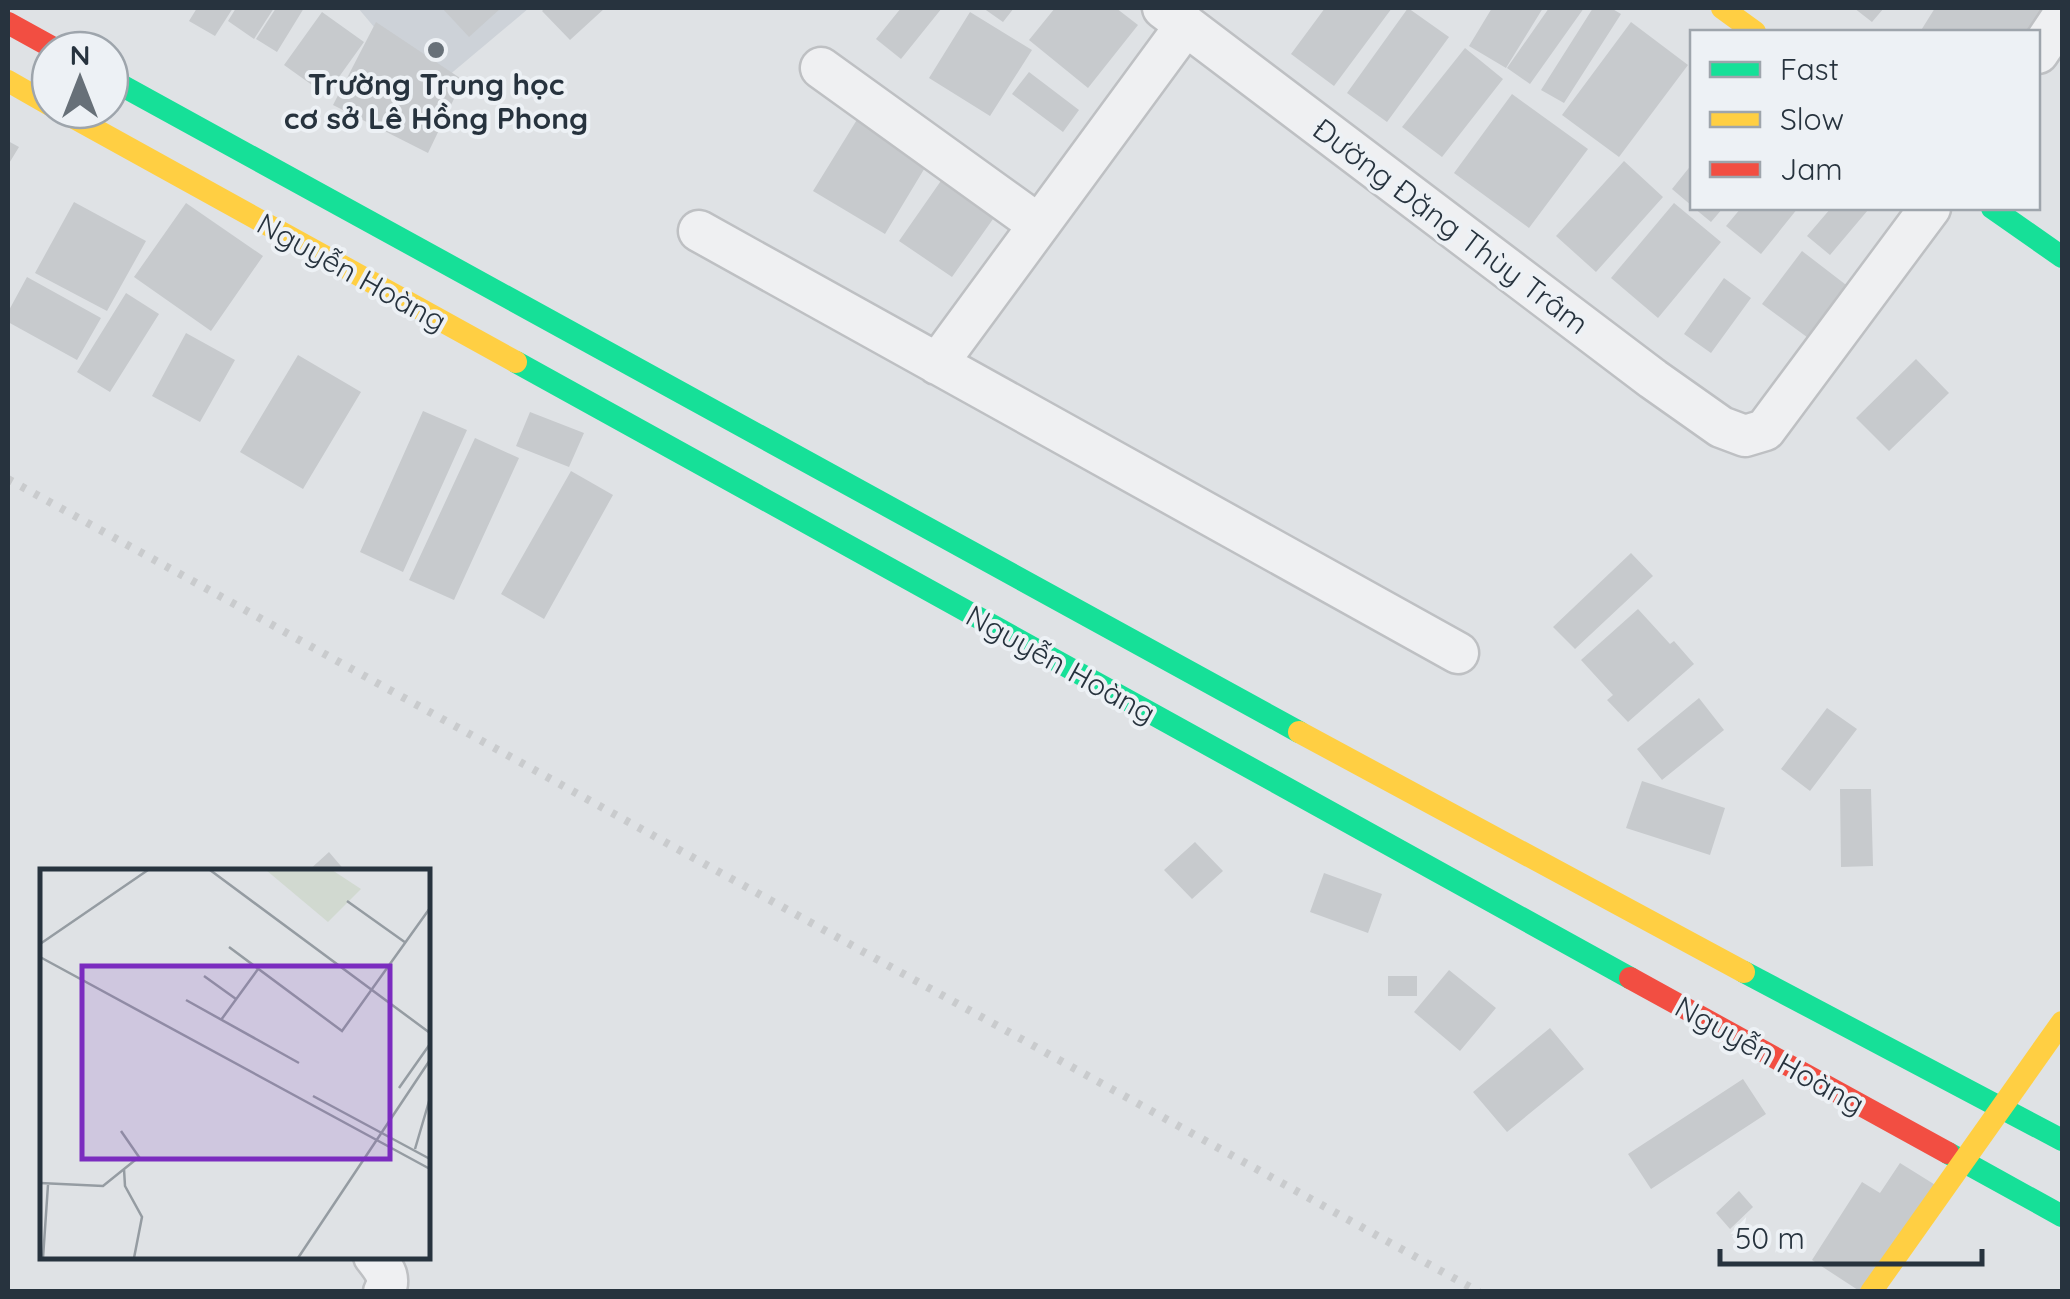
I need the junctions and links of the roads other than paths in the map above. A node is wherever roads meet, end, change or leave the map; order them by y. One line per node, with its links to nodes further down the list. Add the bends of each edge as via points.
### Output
1 (1722, 8): 5 (main road)
2 (1174, 16): 13 (street, Đường Đặng Thùy Trâm, via 1653,379 1745,436 1765,430); 15 (street)
3 (2062, 17): 7 (street)
4 (8, 23): 6 (main road)
5 (1752, 30)
6 (30, 35)
7 (2040, 50)
8 (820, 68): 15 (street)
9 (8, 81): 11 (main road)
10 (130, 90): 22 (main road, Nguyễn Hoàng, via 1539,864)
11 (30, 94)
12 (96, 130): 24 (main road, Nguyễn Hoàng)
13 (1929, 210)
14 (1995, 210): 17 (main road)
15 (1039, 224): 18 (street)
16 (699, 231): 18 (street)
17 (2062, 257)
18 (937, 364): 19 (street)
19 (1458, 653)
20 (2062, 1022): 27 (main road, bridge)
21 (2051, 1099): 23 (main road)
22 (2062, 1140)
23 (1984, 1195)
24 (2062, 1216)
25 (376, 1259): 26 (street, via 387,1274)
26 (384, 1292)
27 (1871, 1292)

